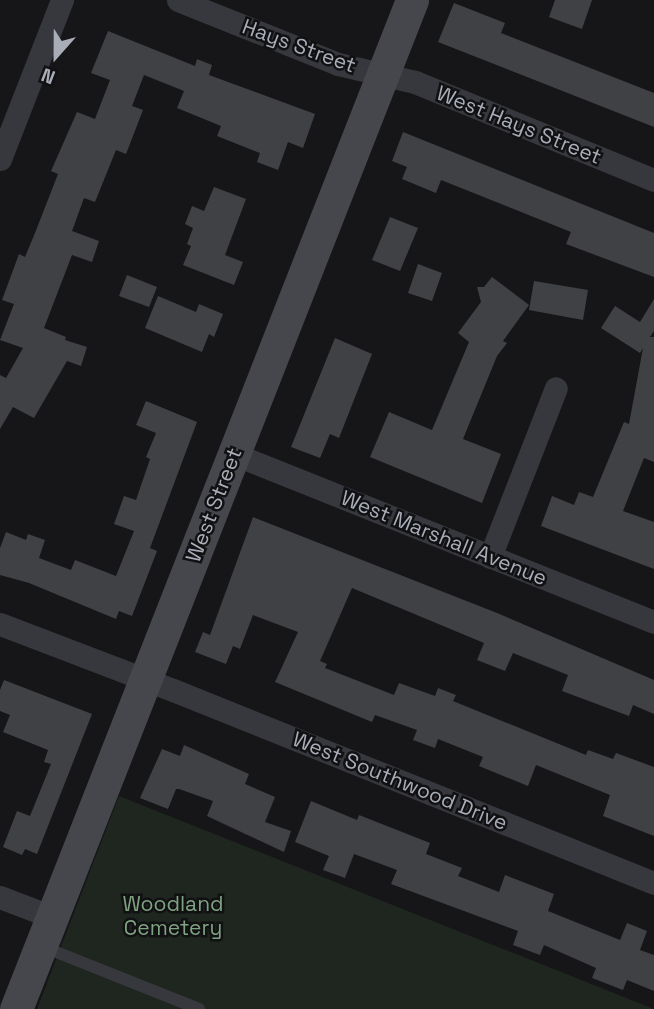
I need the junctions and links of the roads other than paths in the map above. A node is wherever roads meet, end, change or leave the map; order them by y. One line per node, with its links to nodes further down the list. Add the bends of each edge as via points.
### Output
1 (62, 0): 5 (street)
2 (178, 0): 4 (street, Hays Street, via 338,64)
3 (412, 0): 4 (main road, West Street)
4 (383, 74): 6 (street, West Hays Street, via 415,82); 8 (main road, West Street)
5 (0, 159)
6 (654, 180)
7 (556, 388): 9 (street)
8 (234, 454): 9 (street, West Marshall Avenue); 12 (main road, West Street)
9 (490, 557): 10 (street, West Marshall Avenue)
10 (654, 622)
11 (0, 624): 12 (street, West Southwood Drive)
12 (146, 680): 13 (street, West Southwood Drive); 15 (main road, West Street)
13 (654, 883)
14 (0, 897): 15 (street)
15 (47, 931): 16 (main road, West Street); 17 (lane)
16 (16, 1009)
17 (199, 1009)

